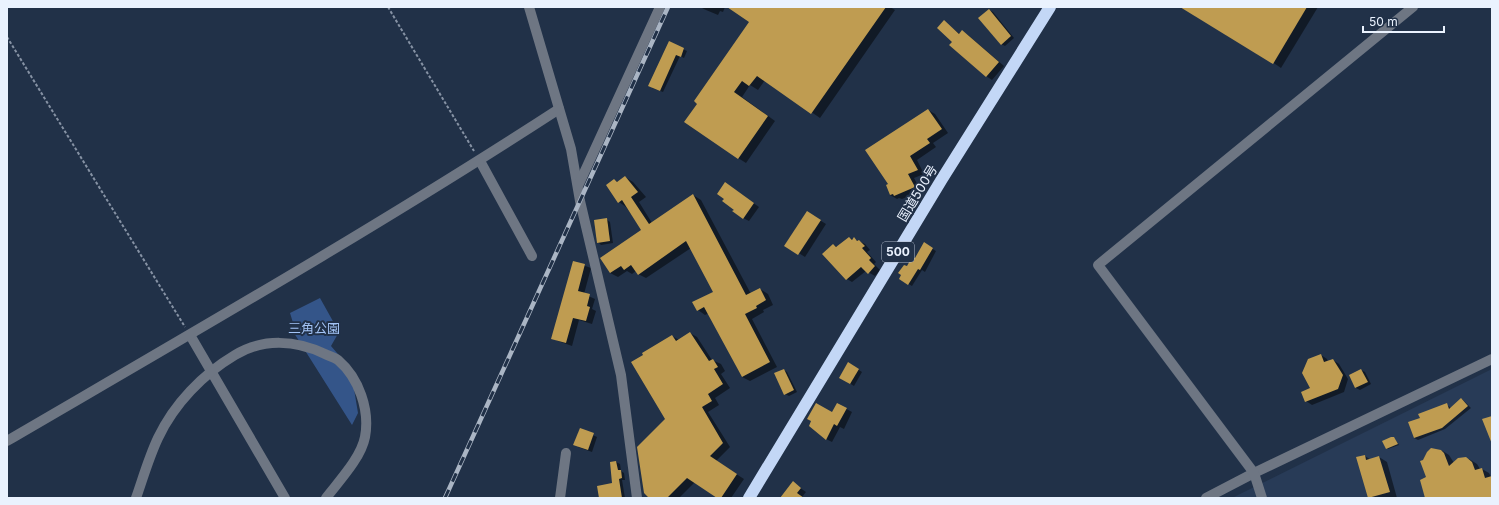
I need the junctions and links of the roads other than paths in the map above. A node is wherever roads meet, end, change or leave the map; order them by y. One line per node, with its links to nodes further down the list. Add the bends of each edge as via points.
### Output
1 (529, 7): 5 (street)
2 (660, 7): 7 (street)
3 (1050, 7): 20 (highway, 国道500号 / 500, via 942,179)
4 (1413, 7): 14 (street, via 1098,265)
5 (559, 110): 6 (street); 7 (street, via 571,149)
6 (480, 161): 8 (street); 9 (street)
7 (578, 186): 19 (street, via 621,375)
8 (532, 256)
9 (190, 335): 11 (street); 12 (street)
10 (1492, 359): 14 (street)
11 (211, 372): 15 (street, via 185,396 170,416 158,439); 16 (street); 17 (street, via 248,348 276,342 303,345 320,352 337,360 350,373 364,403 365,438 351,466)
12 (7, 441)
13 (566, 453): 18 (street)
14 (1254, 473): 21 (street); 22 (street)
15 (136, 498)
16 (285, 498)
17 (326, 498)
18 (560, 498)
19 (637, 498)
20 (749, 498)
21 (1206, 498)
22 (1262, 498)

